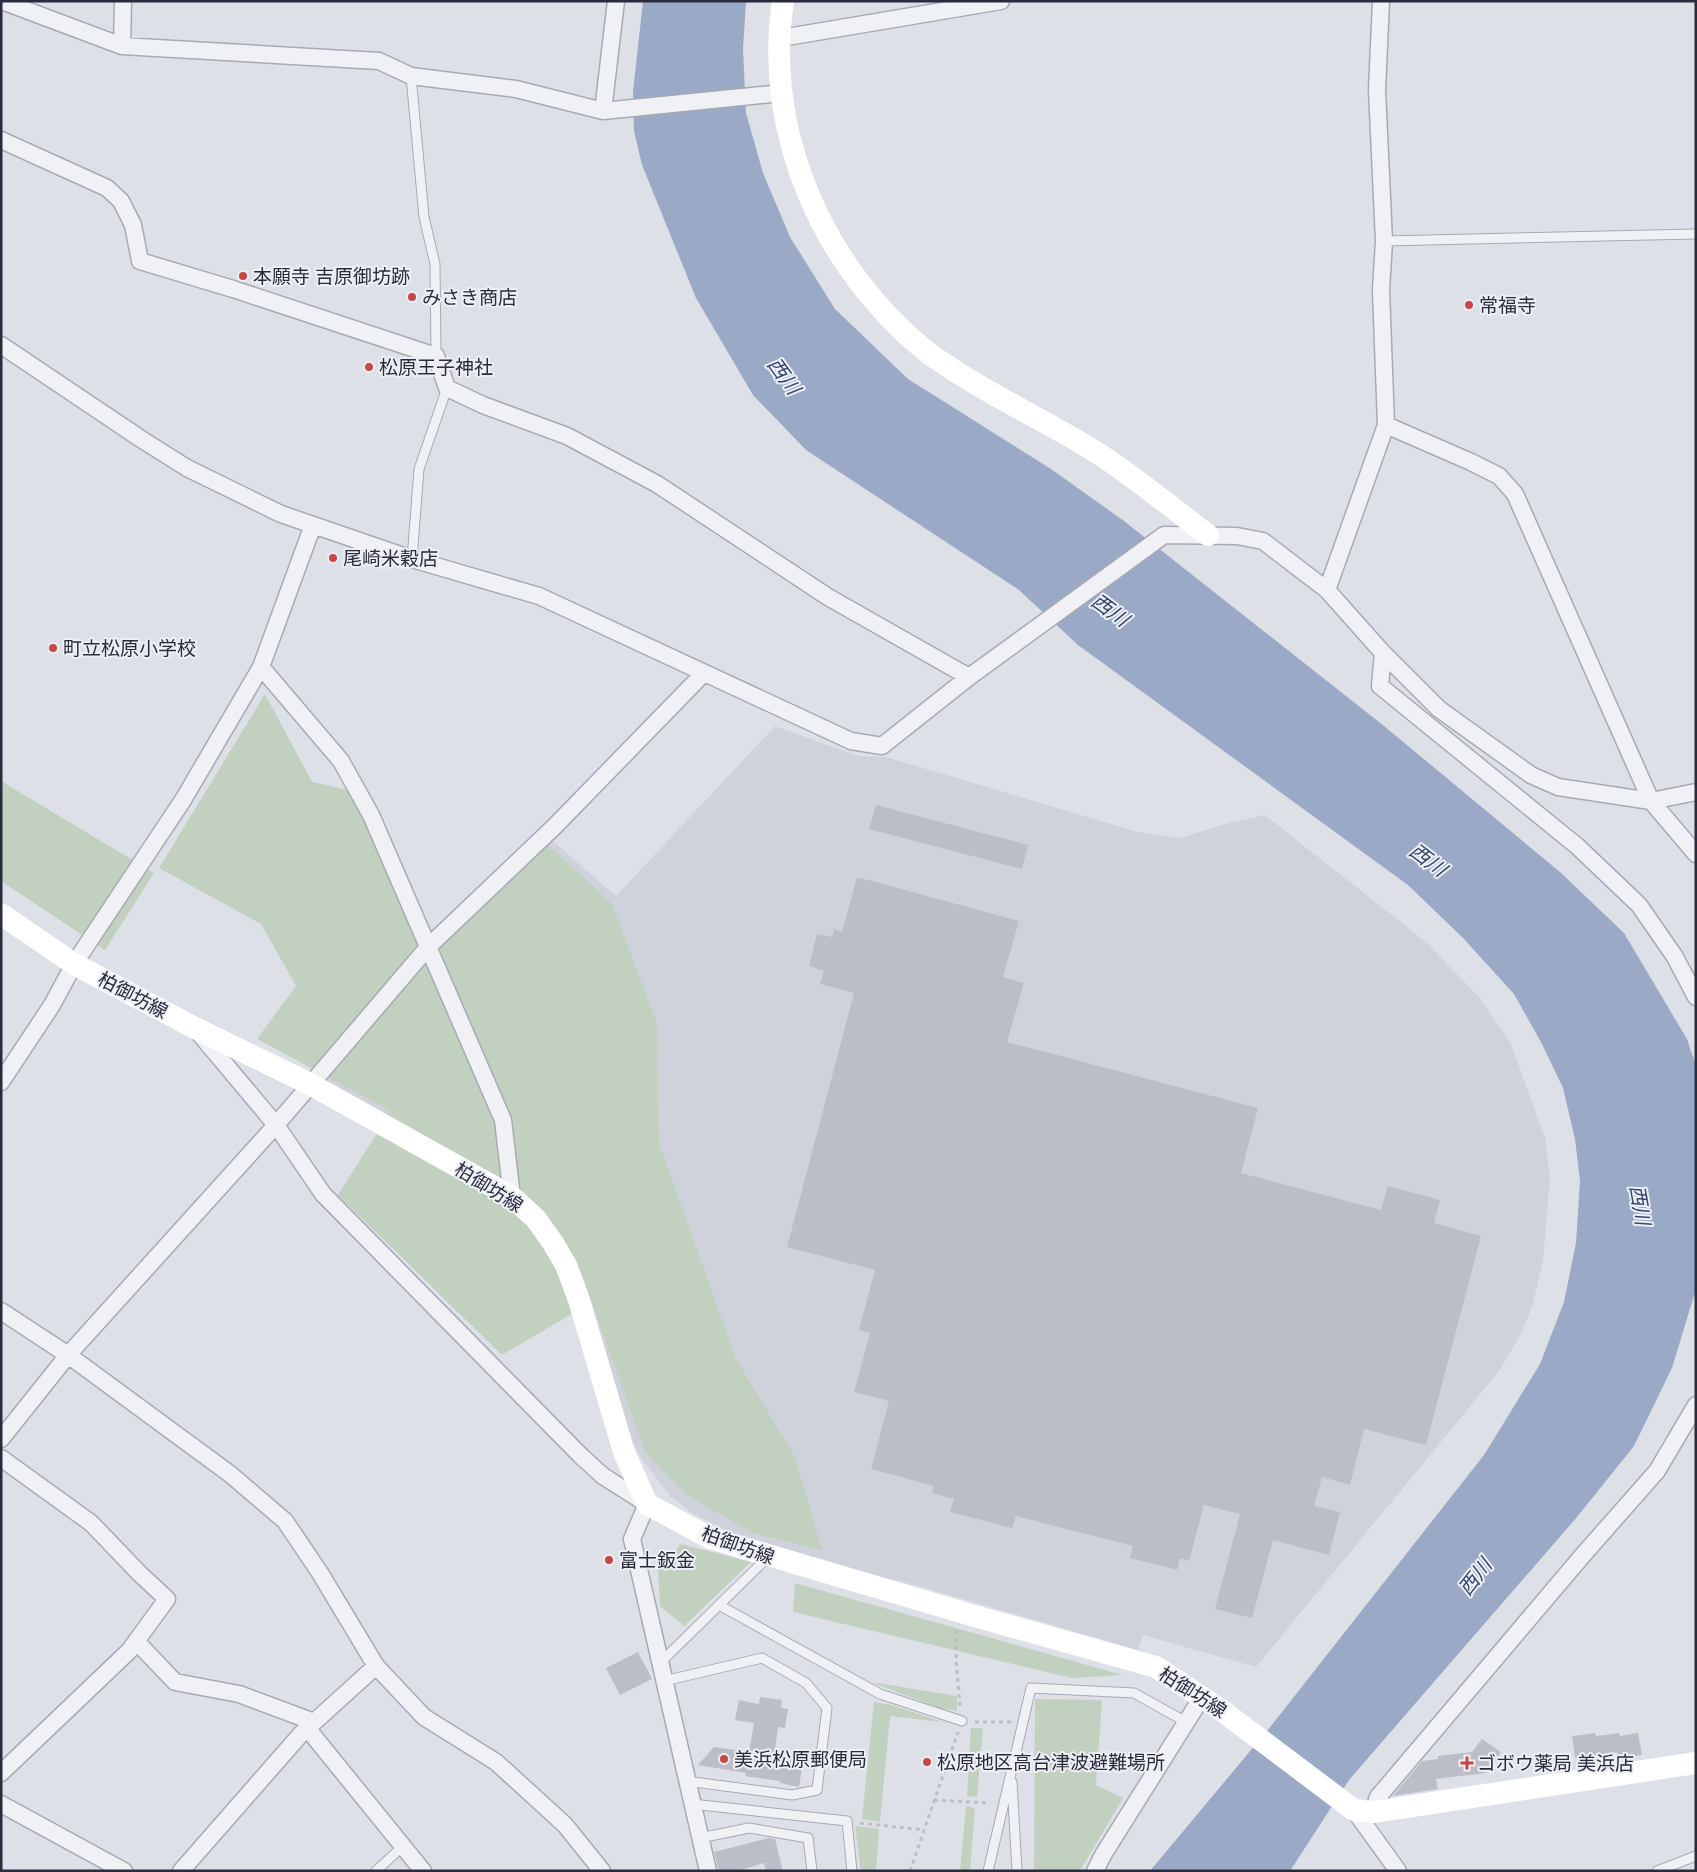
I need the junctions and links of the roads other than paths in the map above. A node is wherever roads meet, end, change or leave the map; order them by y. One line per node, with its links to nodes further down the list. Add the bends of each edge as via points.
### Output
1 (2, 1): 8 (street)
2 (124, 1): 8 (street)
3 (616, 1): 11 (street)
4 (783, 1): 7 (main road)
5 (1001, 1): 7 (street)
6 (1381, 1): 14 (street, via 1377,90)
7 (781, 38): 10 (main road)
8 (122, 46): 9 (street, via 379,61)
9 (411, 76): 11 (street, via 516,89); 16 (lane, via 424,218 436,264)
10 (782, 93): 11 (street); 20 (main road, via 787,131 815,213 848,268 874,302 927,353 983,389 1099,454)
11 (610, 110)
12 (1, 140): 16 (street, via 107,188 121,201 133,225 140,261)
13 (1696, 234): 14 (lane)
14 (1384, 241): 18 (street, via 1381,290)
15 (1, 345): 19 (street, via 187,468 281,514)
16 (436, 356): 17 (street)
17 (447, 388): 21 (lane, via 419,469); 26 (street, via 567,436 657,484 828,597)
18 (1386, 425): 22 (street); 28 (street, via 1499,476 1515,494)
19 (314, 526): 21 (street); 24 (street)
20 (1208, 534): 22 (street, via 1263,541); 26 (street, via 1164,536)
21 (412, 559): 25 (street, via 540,596)
22 (1327, 590): 23 (street)
23 (1383, 654): 28 (street, via 1440,709 1531,775 1558,787); 33 (street, via 1380,686 1577,846 1639,905 1675,957)
24 (262, 667): 31 (street, via 341,761 370,815); 32 (street, via 183,800)
25 (704, 673): 26 (street, via 851,741 882,746); 31 (street, via 555,826)
26 (969, 677)
27 (1696, 792): 28 (street)
28 (1651, 801): 29 (street)
29 (1696, 854)
30 (1, 914): 32 (main road, 柏御坊線)
31 (429, 946): 36 (street); 38 (street, via 503,1120)
32 (74, 964): 34 (main road, 柏御坊線); 35 (street, via 52,1005)
33 (1696, 997)
34 (195, 1028): 36 (main road, 柏御坊線); 37 (street)
35 (1, 1082)
36 (310, 1084): 37 (street); 38 (main road, 柏御坊線)
37 (276, 1126): 40 (street); 44 (street, via 323,1194 581,1456 602,1476)
38 (512, 1198): 44 (main road, 柏御坊線, via 536,1219 566,1265 624,1452)
39 (1, 1311): 40 (street)
40 (68, 1355): 42 (street); 49 (street, via 230,1474 285,1521)
41 (1696, 1405): 61 (street, via 1657,1472)
42 (1, 1439)
43 (1, 1458): 47 (street, via 91,1523 167,1600)
44 (647, 1504): 45 (main road, 柏御坊線, via 710,1538); 48 (street, via 632,1540)
45 (768, 1557): 46 (lane); 51 (main road, 柏御坊線, via 1156,1667)
46 (719, 1605): 48 (lane); 52 (lane, via 880,1694)
47 (136, 1641): 54 (street, via 175,1682 239,1694); 57 (street)
48 (660, 1663): 50 (street)
49 (376, 1666): 54 (street); 69 (street, via 424,1717 496,1762 565,1825)
50 (664, 1681): 58 (street); 58 (lane, via 762,1658 806,1683 827,1708 816,1790 792,1794)
51 (1202, 1697): 53 (street); 61 (main road, 柏御坊線)
52 (961, 1717)
53 (1186, 1722): 56 (lane, via 1134,1693 1031,1688); 75 (street)
54 (311, 1725): 63 (street); 66 (street)
55 (1696, 1763): 61 (main road)
56 (1012, 1772): 73 (lane); 74 (lane)
57 (1, 1773)
58 (686, 1781): 60 (street)
59 (1, 1804): 65 (street)
60 (692, 1804): 62 (street); 72 (lane, via 847,1821)
61 (1363, 1811): 76 (street)
62 (700, 1838): 70 (street); 71 (lane, via 749,1828 808,1838)
63 (403, 1846): 67 (lane); 68 (street)
64 (1696, 1856): 77 (lane)
65 (124, 1871)
66 (181, 1871)
67 (376, 1871)
68 (424, 1871)
69 (602, 1871)
70 (708, 1871)
71 (812, 1871)
72 (852, 1871)
73 (988, 1871)
74 (1018, 1871)
75 (1096, 1871)
76 (1398, 1871)
77 (1657, 1871)

